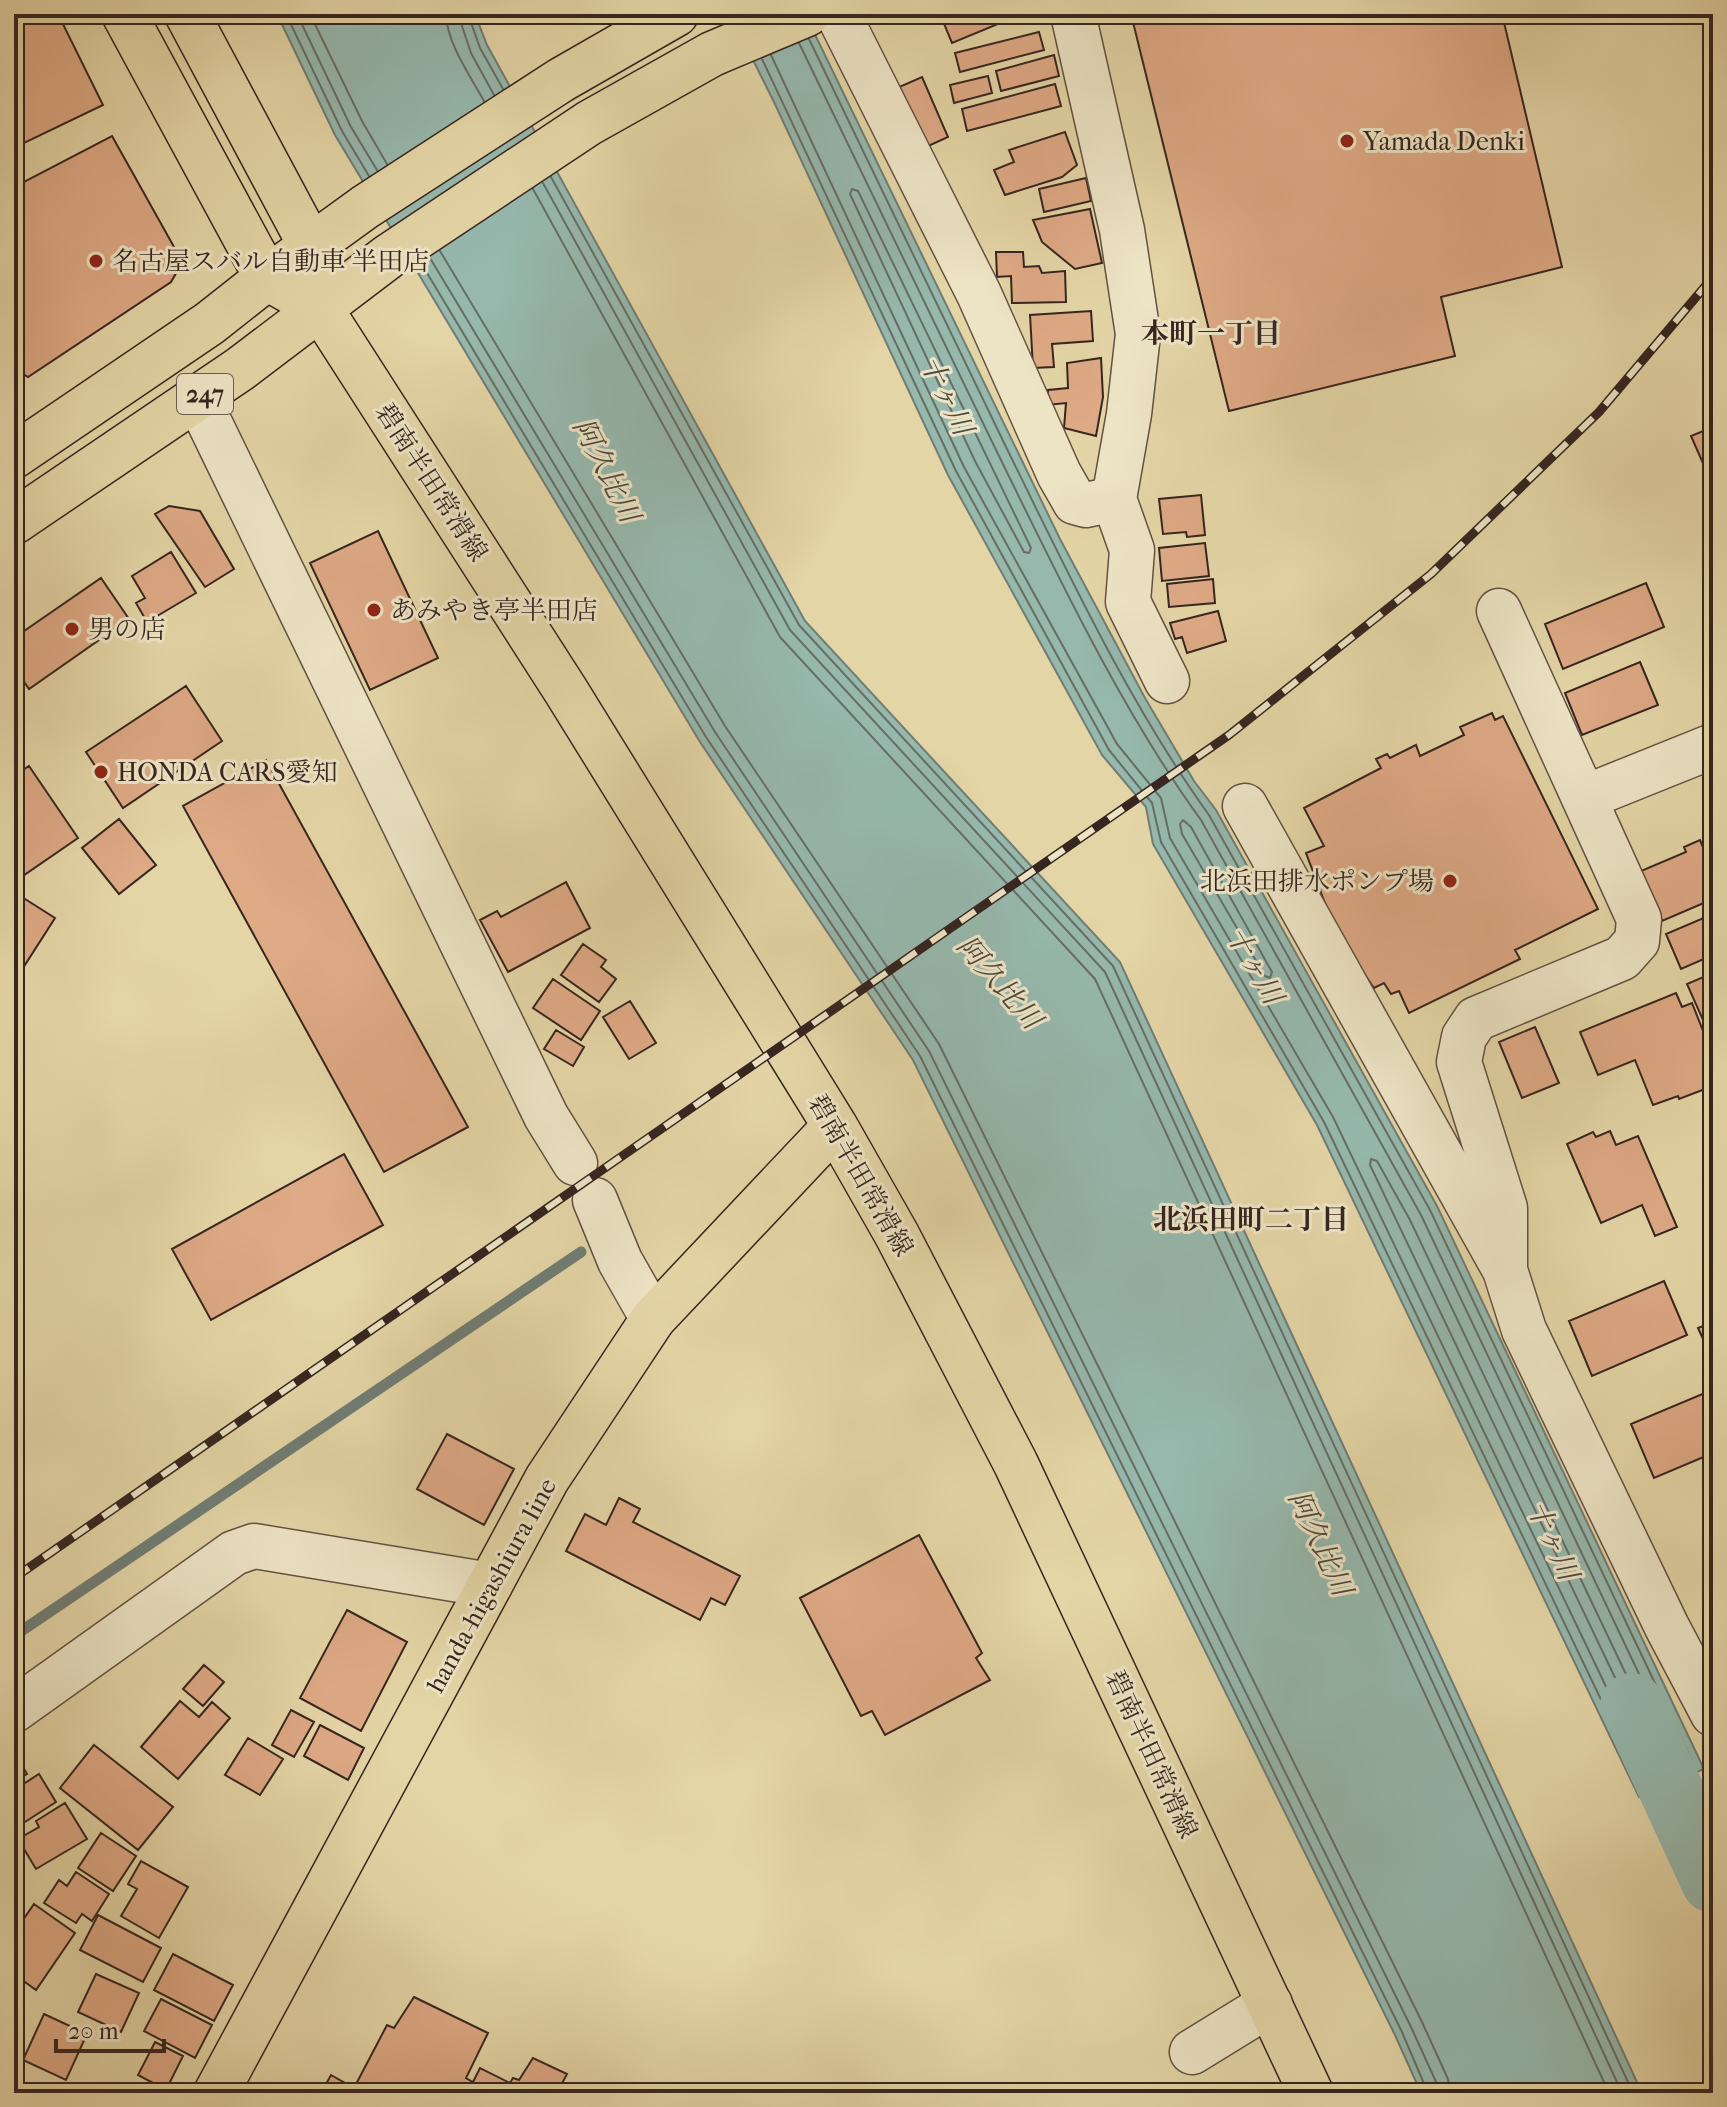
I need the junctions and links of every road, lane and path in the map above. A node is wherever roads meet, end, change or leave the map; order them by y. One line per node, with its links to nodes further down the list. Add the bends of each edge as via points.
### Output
1 (124, 14): 8 (main road)
2 (187, 14): 7 (main road, 碧南半田常滑線)
3 (807, 14): 9 (main road, 247, via 696,62 589,123)
4 (838, 14): 12 (street, via 979,294 1059,474 1075,502)
5 (1073, 14): 12 (street, via 1122,230 1138,334)
6 (667, 19): 7 (main road, 247, via 561,80)
7 (311, 246): 8 (main road, 247); 9 (main road, 碧南半田常滑線)
8 (267, 278): 9 (main road, 碧南半田常滑線); 11 (main road, 247, via 210,323)
9 (320, 308): 10 (main road, 247); 19 (main road, 碧南半田常滑線, via 566,691)
10 (198, 399): 13 (main road, 247); 21 (street, via 546,1116 585,1181)
11 (14, 456)
12 (1114, 499): 15 (street, via 1132,550 1128,602)
13 (14, 522)
14 (1499, 611): 17 (street)
15 (1167, 681)
16 (1713, 746): 17 (street)
17 (1586, 797): 20 (street, via 1639,919 1637,941 1622,958 1476,1019 1464,1037 1459,1062 1505,1208)
18 (1245, 806): 20 (street)
19 (835, 1126): 21 (main road, handa-higashiura line); 25 (main road, 碧南半田常滑線, via 1016,1464)
20 (1505, 1270): 24 (street, via 1524,1330)
21 (653, 1319): 22 (main road, handa-higashiura line, via 547,1479)
22 (490, 1585): 23 (street, via 254,1546 234,1553); 27 (main road, handa-higashiura line)
23 (14, 1710)
24 (1713, 1714)
25 (1270, 2004): 26 (street); 28 (main road, 碧南半田常滑線)
26 (1192, 2052)
27 (216, 2093)
28 (1311, 2093)

